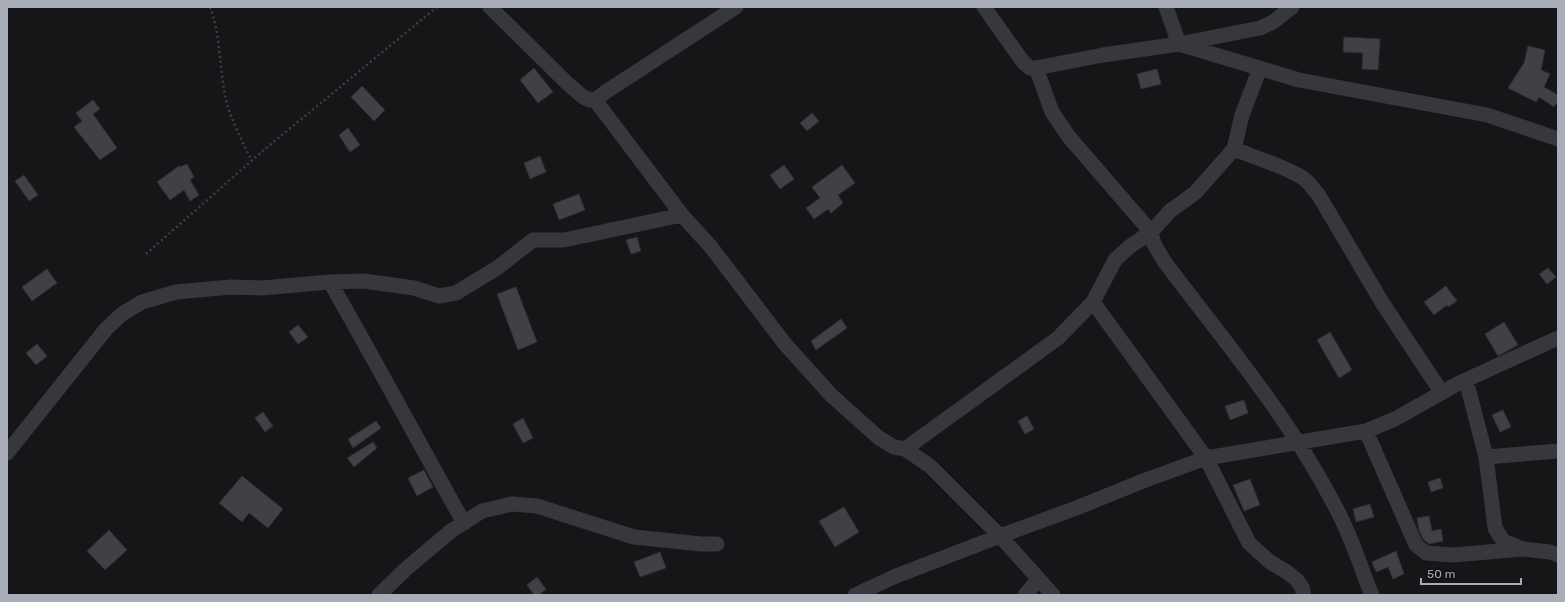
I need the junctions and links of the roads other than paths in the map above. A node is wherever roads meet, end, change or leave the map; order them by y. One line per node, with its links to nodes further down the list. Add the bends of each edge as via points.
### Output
1 (490, 7): 10 (street, via 573,89 583,97)
2 (736, 7): 6 (street)
3 (984, 7): 8 (street, via 1022,62 1030,68)
4 (1166, 7): 7 (street)
5 (1292, 7): 7 (street, via 1273,22 1260,28)
6 (715, 12): 10 (street)
7 (1179, 44): 8 (street); 9 (street)
8 (1036, 68): 14 (street, via 1052,112 1065,131)
9 (1260, 68): 11 (street, via 1299,80 1487,115); 12 (street, via 1242,115)
10 (595, 100): 13 (street)
11 (1558, 139)
12 (1234, 149): 14 (street, via 1196,193 1170,211); 19 (street, via 1303,179 1318,194 1383,304)
13 (682, 215): 15 (street, via 564,240 533,240 497,268 456,293 439,296 414,288 364,281); 22 (street, via 711,247 785,344 831,394 879,438 894,447)
14 (1151, 232): 16 (street, via 1115,260); 21 (street, via 1154,244 1164,261 1252,375)
15 (330, 282): 24 (street, via 176,292 142,302 122,314 106,329); 27 (street)
16 (1093, 302): 22 (street, via 1058,338); 26 (street)
17 (1558, 338): 18 (street)
18 (1466, 380): 19 (street); 25 (street)
19 (1442, 393): 20 (street, via 1395,419)
20 (1366, 431): 21 (street); 30 (street, via 1416,545 1426,553 1453,555)
21 (1298, 443): 26 (street); 38 (street, via 1337,508)
22 (905, 449): 28 (street, via 930,466)
23 (1558, 451): 25 (street)
24 (7, 453)
25 (1486, 457): 30 (street, via 1495,528 1503,541)
26 (1206, 458): 28 (street); 37 (street, via 1249,543 1270,562 1297,580 1303,589)
27 (464, 523): 29 (street, via 482,512 512,504 538,506 634,537); 33 (street, via 407,568)
28 (1000, 536): 32 (street); 34 (street, via 896,576)
29 (717, 544)
30 (1523, 549): 31 (street)
31 (1558, 555)
32 (1038, 580): 35 (street); 36 (street)
33 (379, 595)
34 (855, 595)
35 (1025, 595)
36 (1053, 595)
37 (1303, 595)
38 (1372, 595)

